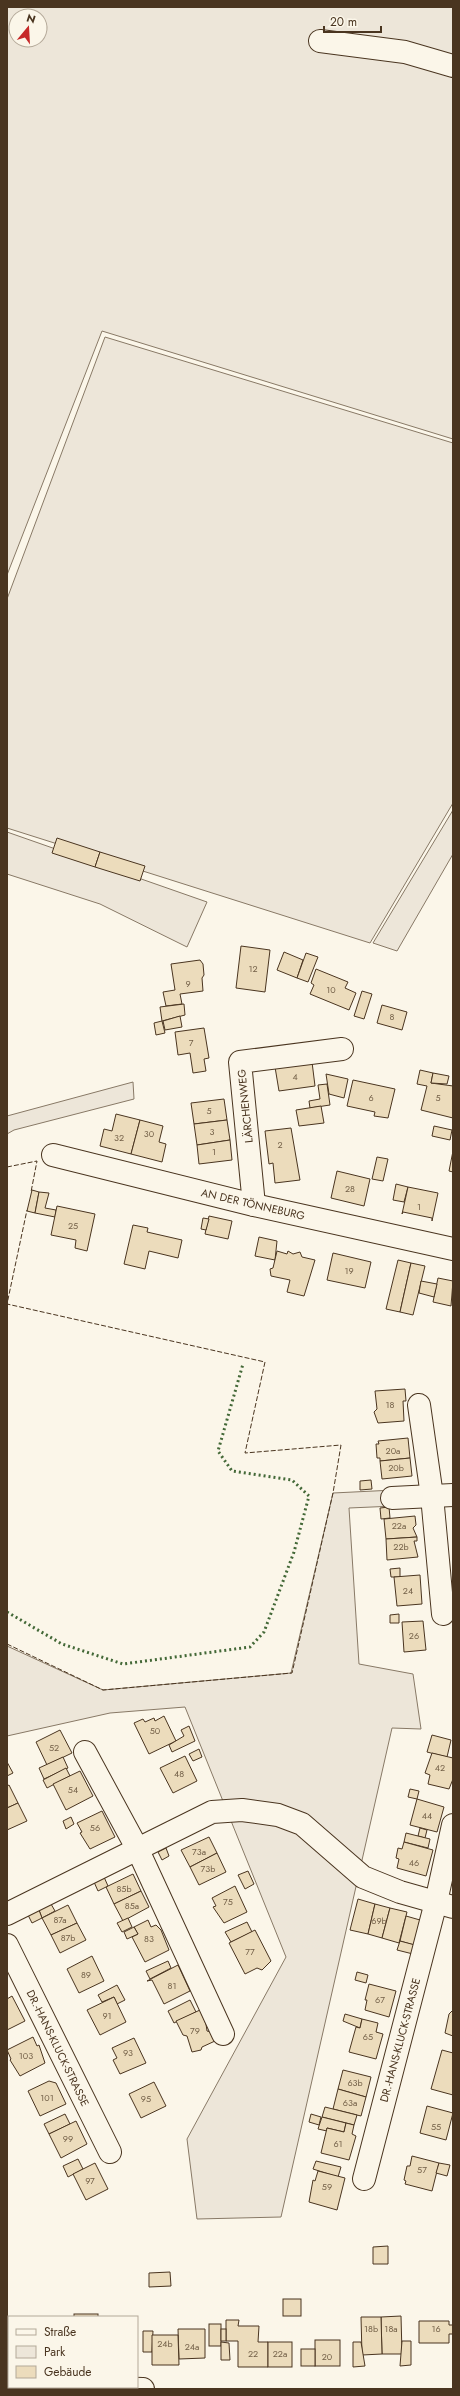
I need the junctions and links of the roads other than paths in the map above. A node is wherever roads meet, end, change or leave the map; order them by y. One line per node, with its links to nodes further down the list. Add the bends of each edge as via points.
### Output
1 (320, 41): 2 (street, via 405,52)
2 (453, 66)
3 (342, 1049): 5 (street, LÄRCHENWEG, via 240,1062)
4 (53, 1155): 5 (street, AN DER TÖNNEBURG)
5 (254, 1205): 6 (street, AN DER TÖNNEBURG)
6 (453, 1249)
7 (419, 1405): 8 (street)
8 (443, 1496): 9 (street); 10 (street)
9 (392, 1498)
10 (443, 1614)
11 (85, 1752): 13 (street)
12 (453, 1825): 14 (street, DR.-HANS-KLUCK-STRASSE)
13 (137, 1848): 14 (street, via 212,1812 242,1810 278,1816 302,1824 363,1876 400,1892); 15 (street); 17 (street)
14 (444, 1904): 19 (street, DR.-HANS-KLUCK-STRASSE)
15 (7, 1914)
16 (7, 1944): 18 (street, DR.-HANS-KLUCK-STRASSE)
17 (223, 2034)
18 (110, 2152)
19 (364, 2179)
20 (108, 2388): 21 (street)
21 (143, 2389)

